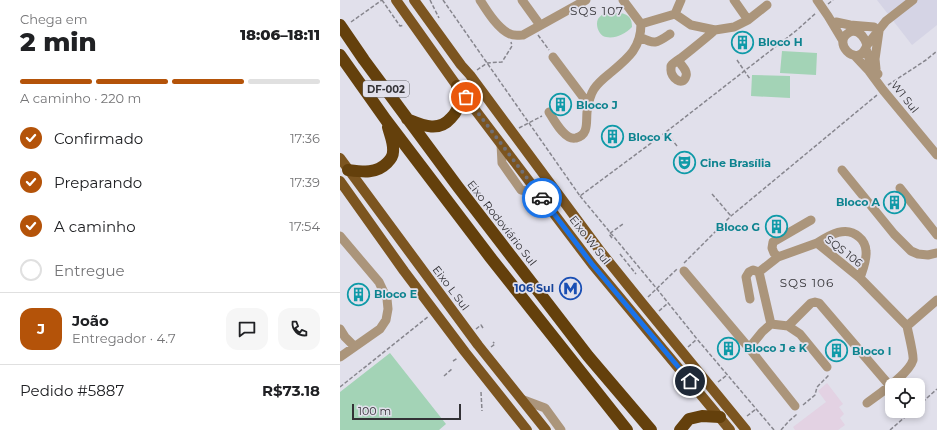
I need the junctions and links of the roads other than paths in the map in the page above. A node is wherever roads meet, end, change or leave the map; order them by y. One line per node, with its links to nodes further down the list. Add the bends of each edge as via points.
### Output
1 (396, 0): 31 (main road, Eixo W Sul)
2 (480, 0): 18 (street, via 501,28 509,34 523,35)
3 (522, 0): 18 (street)
4 (586, 0): 18 (street)
5 (623, 0): 17 (street)
6 (681, 0): 12 (street)
7 (734, 0): 14 (street)
8 (913, 0): 19 (street)
9 (416, 1): 70 (main road, Eixo W Sul, via 601,252)
10 (820, 4): 13 (street)
11 (767, 5): 14 (street)
12 (675, 14): 17 (street); 20 (street, via 691,25)
13 (828, 16): 15 (street); 24 (street)
14 (748, 20): 20 (street, via 734,27)
15 (836, 22): 19 (street); 21 (street)
16 (346, 24): 35 (highway, Eixo Rodoviário Sul / DF-002, via 364,60)
17 (641, 24): 23 (street)
18 (537, 27)
19 (877, 28): 21 (street); 25 (street); 30 (street)
20 (715, 30): 29 (street)
21 (855, 31): 24 (street, via 846,34); 25 (street, via 864,38)
22 (670, 34): 23 (street, via 654,43)
23 (640, 37): 33 (street, via 629,57 594,89)
24 (843, 41): 27 (street, via 847,52)
25 (866, 47): 27 (street, via 861,54); 30 (street, W1 Sul, via 872,67)
26 (340, 55): 36 (highway, DF-002)
27 (854, 55): 32 (street, W1 Sul)
28 (553, 57): 33 (street)
29 (678, 60)
30 (876, 71): 32 (street, W1 Sul)
31 (457, 86): 35 (highway, via 459,102 456,114 449,121 441,126 430,127); 69 (main road, Eixo W Sul, via 592,264)
32 (885, 88): 37 (street, W1 Sul); 38 (street, W1 Sul)
33 (589, 105): 34 (street, via 586,129 583,135 573,139 563,132)
34 (548, 112)
35 (407, 119): 75 (highway, Eixo Rodoviário Sul / DF-002, via 588,356)
36 (386, 120): 40 (highway, via 393,143 393,153 389,161 374,171); 74 (highway, DF-002)
37 (937, 145)
38 (937, 155)
39 (340, 158): 40 (main road, Eixo L Sul)
40 (348, 170): 66 (main road, Eixo L Sul)
41 (842, 170): 48 (street, via 911,251 928,255)
42 (340, 181): 71 (main road, via 404,271)
43 (900, 188): 45 (street)
44 (811, 220): 49 (street, via 773,242 772,248)
45 (937, 235)
46 (340, 236): 59 (street, via 379,282 387,299 386,320 380,329)
47 (817, 243): 49 (street, SQS 106); 52 (street, SQS 106); 52 (street, via 836,233 849,231 861,238 866,250)
48 (937, 253)
49 (778, 257): 51 (street, SQS 106)
50 (684, 271): 60 (street)
51 (759, 272): 53 (street, SQS 106, via 754,270 746,277); 55 (street)
52 (860, 278): 57 (street, SQS 106)
53 (750, 299)
54 (937, 300): 57 (street)
55 (771, 324): 56 (street); 60 (street)
56 (788, 326): 62 (street, via 800,334); 64 (street, via 811,303 819,303)
57 (907, 326): 63 (street, via 913,359 908,370)
58 (340, 328): 59 (street)
59 (354, 346): 61 (street)
60 (749, 348): 68 (street)
61 (340, 357)
62 (827, 367)
63 (899, 378)
64 (885, 380)
65 (885, 390): 67 (street)
66 (521, 399): 72 (main road, Eixo L Sul); 73 (street, via 545,408)
67 (867, 403)
68 (799, 407)
69 (720, 417): 76 (highway, via 702,416 689,419); 77 (main road, Eixo W Sul)
70 (743, 426)
71 (527, 430)
72 (546, 430)
73 (561, 430)
74 (627, 430)
75 (651, 430)
76 (680, 430)
77 (730, 430)

